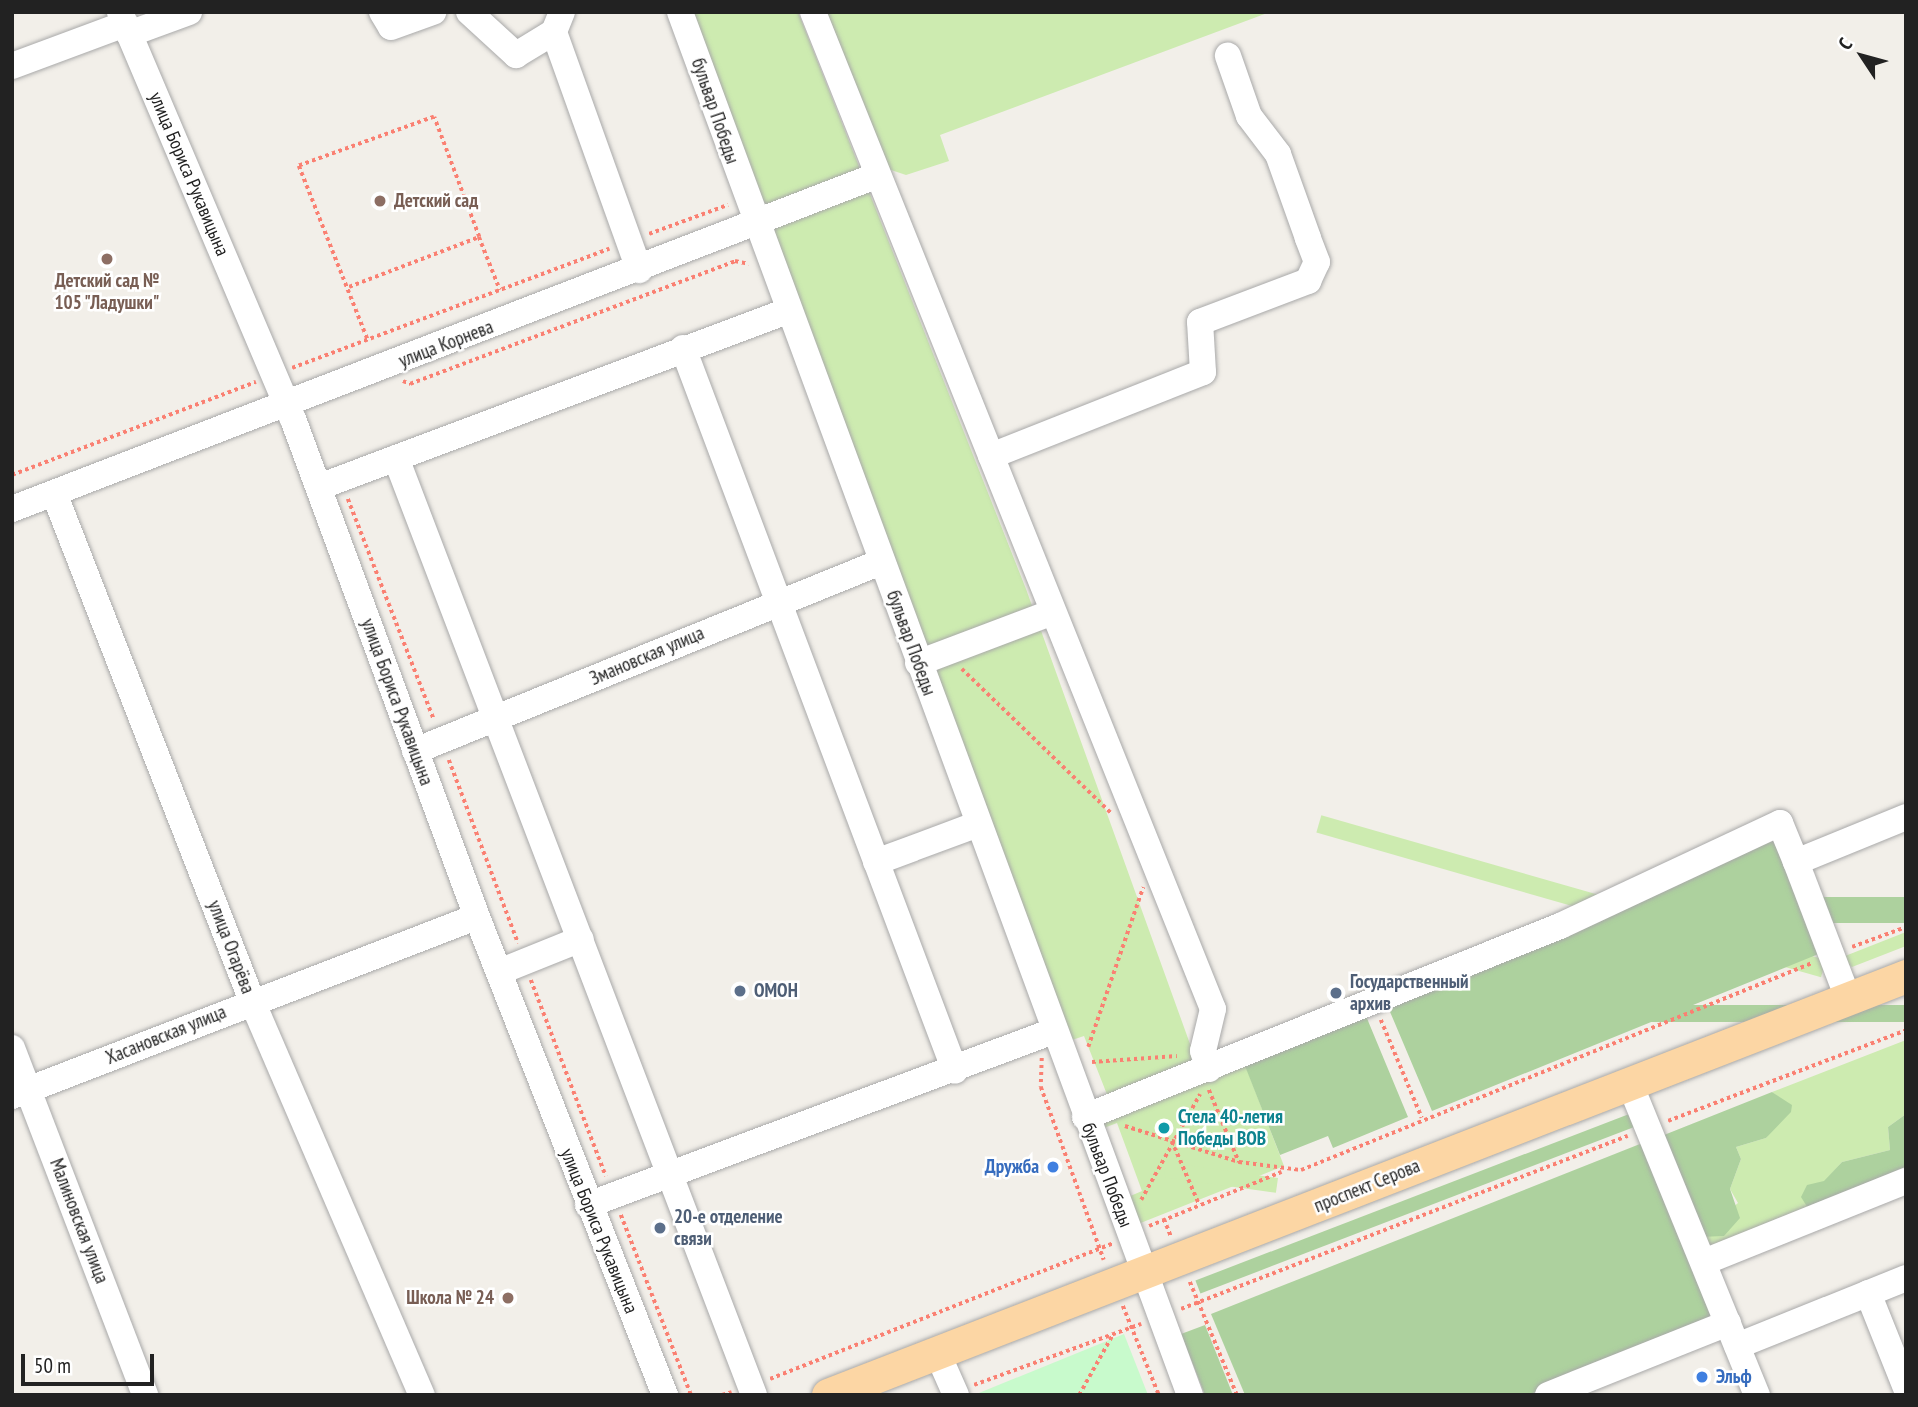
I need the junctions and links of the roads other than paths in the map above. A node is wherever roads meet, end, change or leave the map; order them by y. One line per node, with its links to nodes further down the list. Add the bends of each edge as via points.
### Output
1 (189, 12): 8 (street)
2 (382, 12): 3 (street, via 391,27)
3 (433, 12)
4 (469, 12): 7 (street, via 516,55)
5 (680, 12): 12 (street, бульвар Победы)
6 (813, 12): 11 (street)
7 (558, 22): 13 (street)
8 (125, 23): 10 (street); 16 (street, улица Бориса Рукавицына)
9 (1228, 56): 17 (street, via 1250,116 1278,155 1317,262 1308,281 1200,322 1203,372)
10 (12, 66)
11 (878, 175): 12 (street, улица Корнева, via 778,211); 17 (street)
12 (755, 226): 13 (street, улица Корнева); 14 (street, бульвар Победы)
13 (639, 270): 16 (street, улица Корнева)
14 (787, 311): 15 (street); 22 (street, бульвар Победы)
15 (683, 348): 18 (street); 23 (street)
16 (298, 401): 19 (street, улица Бориса Рукавицына); 20 (street, улица Корнева)
17 (990, 456): 24 (street)
18 (396, 458): 19 (street); 26 (street)
19 (330, 483): 27 (street, улица Бориса Рукавицына)
20 (54, 493): 21 (street, улица Корнева); 37 (street, улица Огарёва)
21 (12, 509)
22 (881, 562): 23 (street, Змановская улица); 25 (street, бульвар Победы)
23 (780, 601): 26 (street, Змановская улица); 30 (street)
24 (1054, 612): 25 (street); 40 (street, via 1213,1009 1203,1051)
25 (918, 663): 29 (street, бульвар Победы)
26 (496, 719): 27 (street, Змановская улица); 33 (street)
27 (415, 751): 32 (street, улица Бориса Рукавицына)
28 (1906, 817): 31 (street)
29 (978, 824): 30 (street); 38 (street, бульвар Победы)
30 (876, 862): 41 (street)
31 (1796, 862): 36 (street); 40 (street, via 1780,822 1560,926)
32 (477, 917): 34 (street, улица Бориса Рукавицына); 37 (street, Хасановская улица)
33 (581, 939): 34 (street); 45 (street)
34 (499, 972): 47 (street, улица Бориса Рукавицына)
35 (1906, 976): 36 (main road, проспект Серова)
36 (1848, 998): 42 (main road, проспект Серова)
37 (252, 1001): 43 (street, Хасановская улица); 58 (street, улица Огарёва)
38 (1054, 1031): 41 (street); 44 (street, бульвар Победы)
39 (12, 1048): 43 (street, Малиновская улица)
40 (1209, 1069): 44 (street)
41 (955, 1071): 45 (street)
42 (1630, 1084): 48 (street); 49 (main road, проспект Серова)
43 (21, 1093): 57 (street, Малиновская улица)
44 (1089, 1116): 49 (street, бульвар Победы)
45 (671, 1175): 47 (street); 55 (street)
46 (1906, 1181): 48 (street)
47 (588, 1205): 59 (street, улица Бориса Рукавицына)
48 (1704, 1262): 52 (street)
49 (1143, 1274): 53 (main road, проспект Серова); 61 (street, бульвар Победы)
50 (1906, 1278): 51 (street)
51 (1868, 1293): 52 (street); 54 (street)
52 (1739, 1337): 62 (street); 63 (street); 64 (street)
53 (937, 1352): 56 (street); 60 (main road, проспект Серова)
54 (1906, 1388)
55 (735, 1393)
56 (956, 1394)
57 (145, 1395)
58 (422, 1395)
59 (665, 1395)
60 (828, 1395)
61 (1190, 1395)
62 (1548, 1395)
63 (1757, 1395)
64 (1772, 1395)

